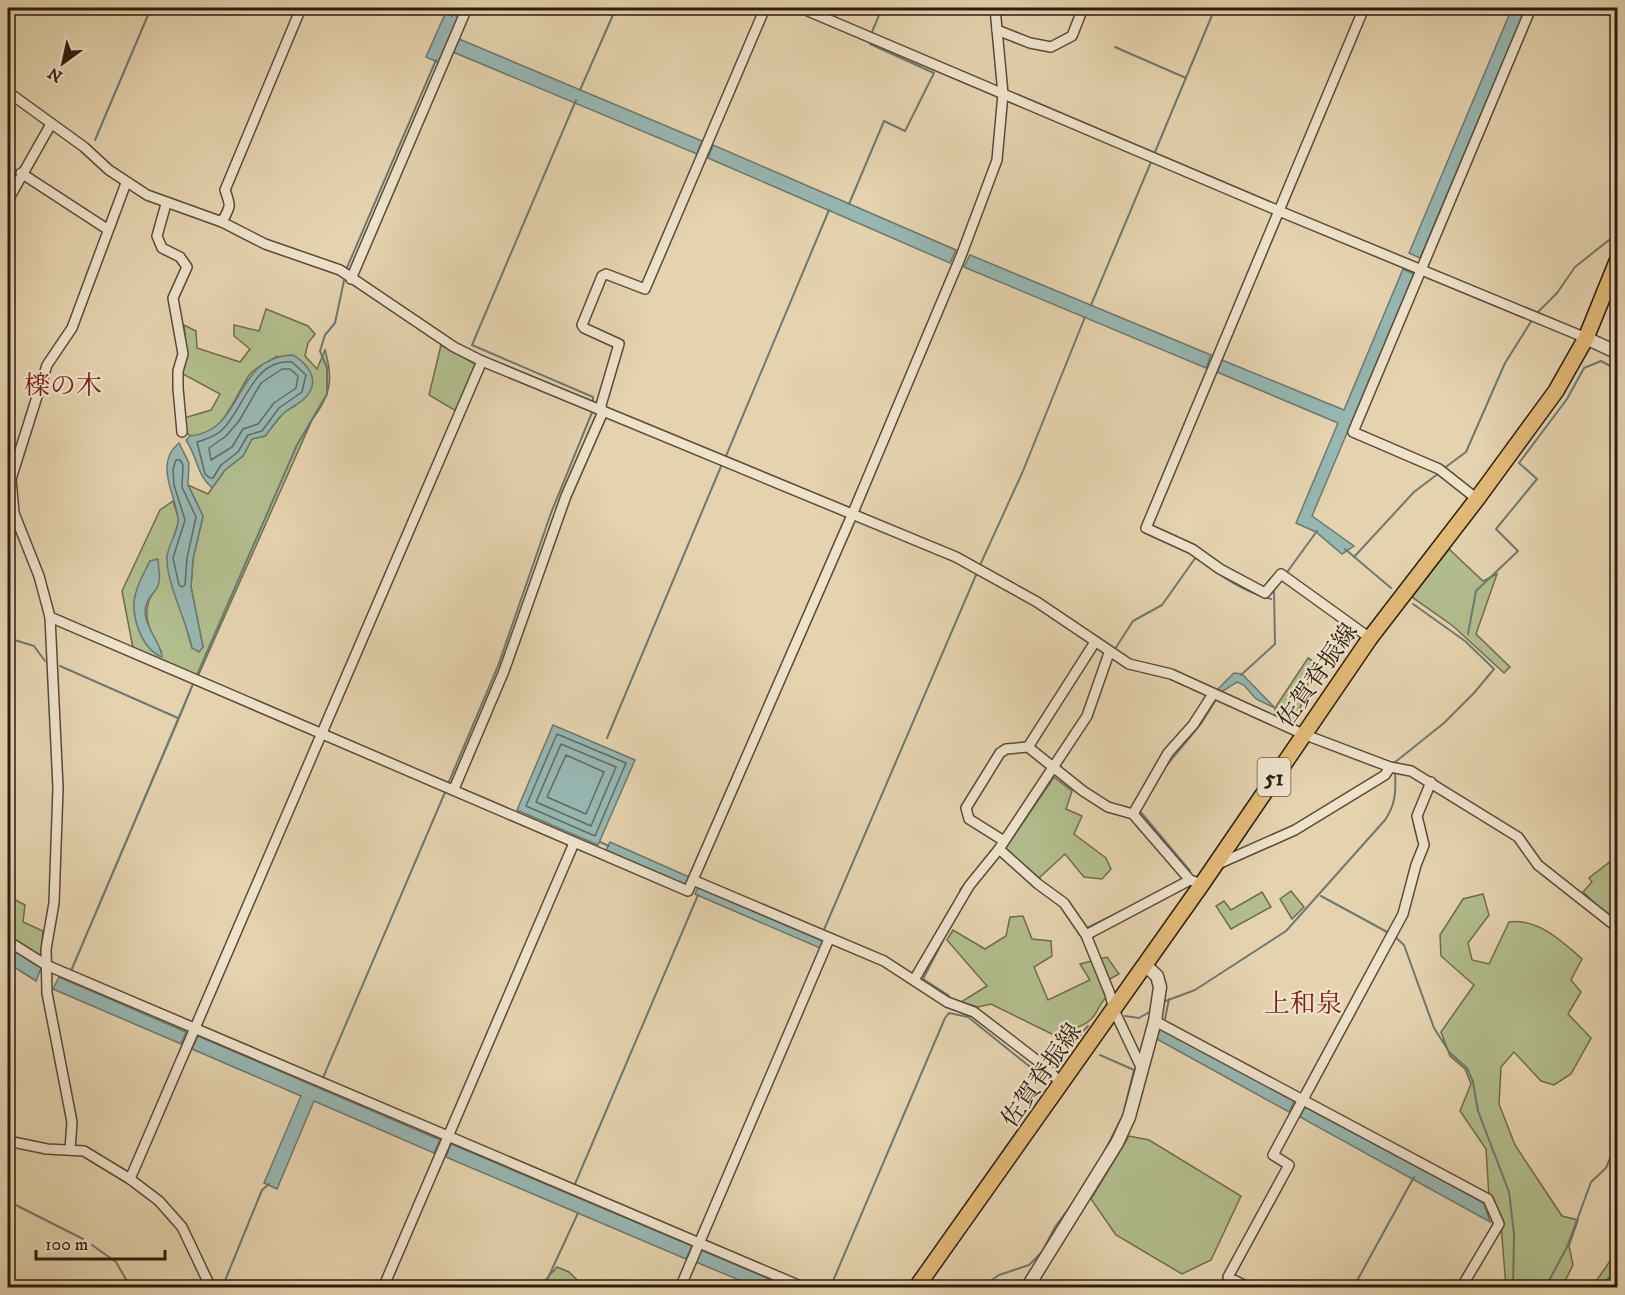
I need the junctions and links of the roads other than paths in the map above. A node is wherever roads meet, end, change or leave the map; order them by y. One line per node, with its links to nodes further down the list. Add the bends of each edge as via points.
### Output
1 (301, 8): 18 (street, via 225,190 231,200)
2 (467, 8): 22 (street)
3 (765, 8): 26 (street, via 645,290 606,274 602,276 582,325 620,344)
4 (801, 8): 11 (street)
5 (995, 8): 9 (street)
6 (1083, 8): 9 (street, via 1072,36 1051,47)
7 (1364, 8): 17 (street)
8 (1531, 8): 21 (street)
9 (997, 30): 11 (street)
10 (8, 92): 12 (street)
11 (1003, 94): 17 (street); 29 (street, via 997,160 960,259)
12 (51, 124): 13 (street); 14 (street)
13 (21, 172): 15 (street); 19 (street)
14 (126, 183): 16 (street); 19 (street)
15 (8, 200)
16 (166, 204): 18 (street); 27 (street, via 157,236 162,248 180,257 187,267 173,298 183,354 178,371)
17 (1279, 211): 21 (street); 31 (street, via 1146,528 1192,549 1265,593 1284,575)
18 (222, 222): 22 (street, via 265,244 340,270)
19 (107, 230): 30 (street, via 72,328 47,365 11,479 14,513 39,576)
20 (1617, 259): 23 (main road, 佐賀脊振線 / 51)
21 (1415, 267): 23 (street); 28 (street, via 1353,432 1442,470)
22 (351, 279): 25 (street)
23 (1586, 338): 24 (street); 28 (main road, 佐賀脊振線 / 51, via 1556,391)
24 (1617, 353)
25 (482, 361): 26 (street); 35 (street)
26 (596, 408): 29 (street); 41 (street, via 504,670)
27 (182, 432)
28 (1477, 499): 31 (main road, 佐賀脊振線 / 51)
29 (852, 515): 32 (street, via 980,569); 47 (street)
30 (50, 617): 35 (street); 53 (street, via 58,788 54,903)
31 (1370, 638): 36 (main road, 佐賀脊振線 / 51)
32 (1095, 642): 33 (street); 37 (street)
33 (1109, 653): 34 (street, via 1129,664 1171,674); 39 (street, via 1088,716)
34 (1213, 693): 36 (street); 42 (street, via 1193,725 1168,753)
35 (322, 734): 41 (street); 57 (street)
36 (1303, 734): 38 (street); 45 (main road, 佐賀脊振線 / 51)
37 (1028, 747): 39 (street); 44 (street, via 1000,753 966,808 969,819)
38 (1390, 767): 40 (street, via 1400,767); 45 (street, via 1385,775 1296,830)
39 (1054, 769): 42 (street, via 1108,807); 44 (street)
40 (1431, 782): 48 (street, via 1518,837 1539,865); 60 (street, via 1417,816 1424,845 1393,934)
41 (449, 787): 43 (street)
42 (1133, 814): 46 (street)
43 (574, 843): 47 (street, via 688,891); 62 (street)
44 (1002, 845): 49 (street, via 1038,884 1064,903); 54 (street, via 969,886)
45 (1215, 865): 46 (main road, 佐賀脊振線 / 51)
46 (1196, 882): 49 (street); 52 (main road, 佐賀脊振線 / 51)
47 (693, 884): 50 (street)
48 (1617, 928)
49 (1086, 935): 55 (street)
50 (829, 939): 54 (street, via 884,961); 65 (street)
51 (8, 941): 53 (street)
52 (1145, 966): 55 (main road, 佐賀脊振線 / 51); 56 (street, via 1160,980)
53 (46, 969): 57 (street); 63 (street, via 72,1122)
54 (914, 980): 59 (street, via 974,1012)
55 (1114, 1010): 58 (street); 59 (main road, 佐賀脊振線 / 51)
56 (1156, 1011): 58 (street); 60 (street)
57 (191, 1037): 62 (street, via 321,1082); 64 (street)
58 (1141, 1067): 71 (street, via 1129,1117 1117,1143)
59 (1058, 1079): 70 (main road, 佐賀脊振線 / 51)
60 (1304, 1100): 72 (street, via 1273,1155 1288,1165 1228,1277); 73 (street, via 1488,1199 1499,1224)
61 (8, 1141): 63 (street)
62 (445, 1144): 65 (street); 67 (street)
63 (70, 1150): 64 (street, via 84,1151)
64 (130, 1179): 66 (street, via 159,1200 182,1227)
65 (696, 1250): 68 (street); 69 (street)
66 (211, 1287)
67 (383, 1287)
68 (680, 1287)
69 (805, 1287)
70 (916, 1287)
71 (1027, 1287)
72 (1250, 1287)
73 (1461, 1287)

